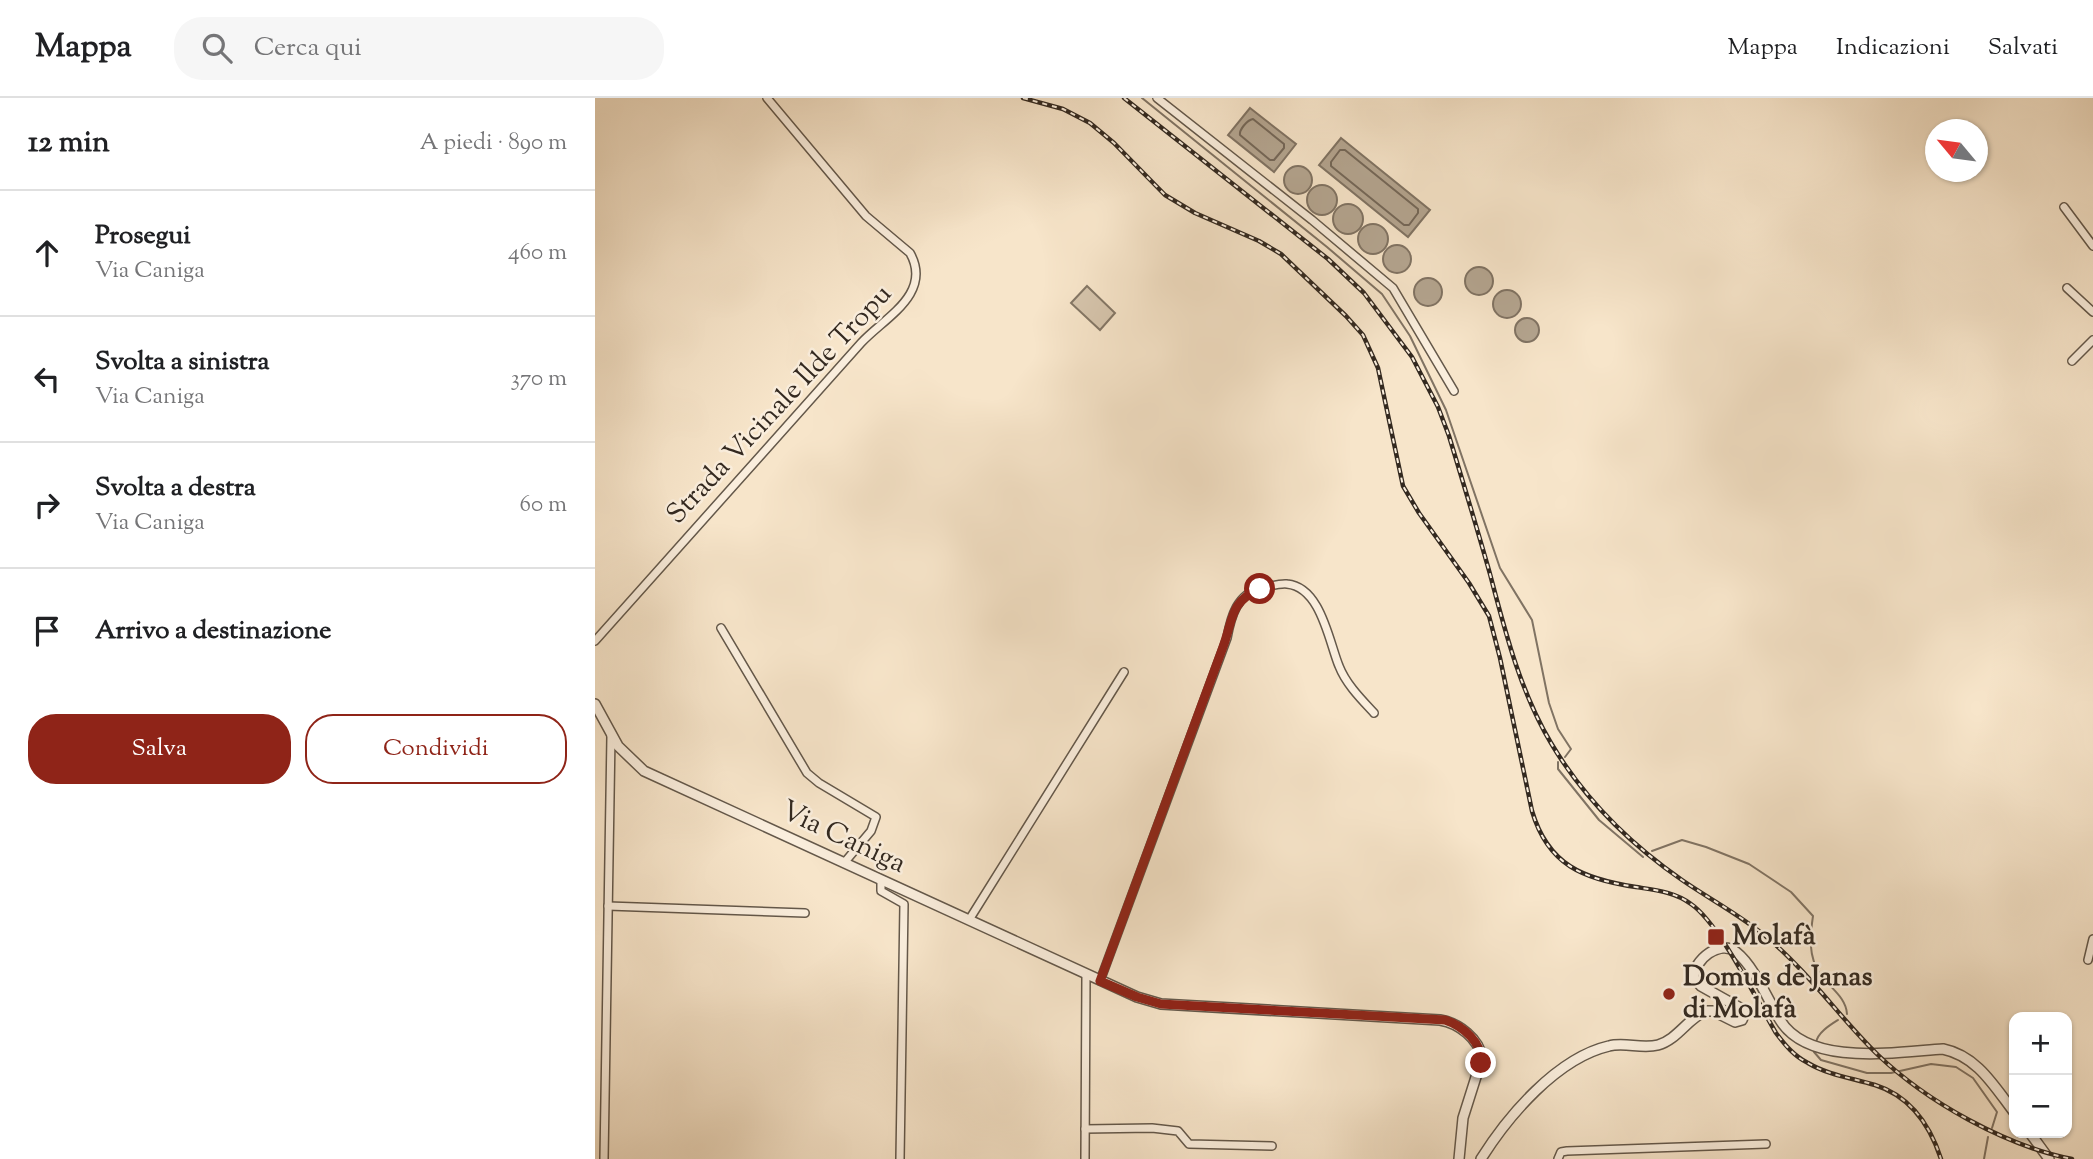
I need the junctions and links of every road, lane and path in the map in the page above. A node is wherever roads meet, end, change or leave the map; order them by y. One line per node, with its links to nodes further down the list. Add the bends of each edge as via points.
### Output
1 (767, 98): 11 (street, Strada Vicinale Ilde Tropu, via 866,216 910,253 915,261 914,289 906,303 860,343)
2 (1157, 98): 9 (street, via 1393,288)
3 (2064, 207): 4 (street)
4 (2093, 246)
5 (2067, 288): 6 (street)
6 (2093, 312)
7 (2093, 340): 8 (street)
8 (2072, 361)
9 (1454, 391)
10 (721, 628): 16 (street, via 807,773 876,817 871,831)
11 (595, 641)
12 (1123, 672): 20 (street)
13 (595, 704): 15 (street, Via Caniga)
14 (1374, 713): 24 (street, via 1340,668 1323,620 1304,592 1286,583 1248,593 1230,619)
15 (611, 736): 16 (street, Via Caniga, via 644,771); 18 (street)
16 (844, 863): 17 (street, Via Caniga)
17 (881, 880): 20 (street, Via Caniga); 31 (street, via 881,891 904,904)
18 (608, 906): 19 (street); 30 (street)
19 (806, 913)
20 (969, 920): 23 (street, Via Caniga)
21 (2093, 939): 22 (street)
22 (2088, 960)
23 (1086, 975): 24 (street, Via Caniga); 26 (street)
24 (1100, 981): 33 (street, Via Caniga, via 1161,1004 1455,1024 1473,1040 1482,1058 1463,1118)
25 (2009, 1106): 34 (street, via 1971,1060 1953,1051 1860,1055 1809,1043 1787,1031 1748,966 1726,948 1697,963 1694,978 1742,1009 1742,1020 1735,1022 1706,1011 1661,1044 1611,1045 1580,1058 1526,1103)
26 (1085, 1129): 29 (street, via 1151,1128 1178,1131 1189,1144); 32 (street)
27 (2034, 1138): 36 (street)
28 (1766, 1144): 35 (street, via 1567,1151)
29 (1272, 1146)
30 (604, 1159)
31 (900, 1159)
32 (1085, 1159)
33 (1459, 1159)
34 (1481, 1159)
35 (1558, 1159)
36 (2049, 1159)

